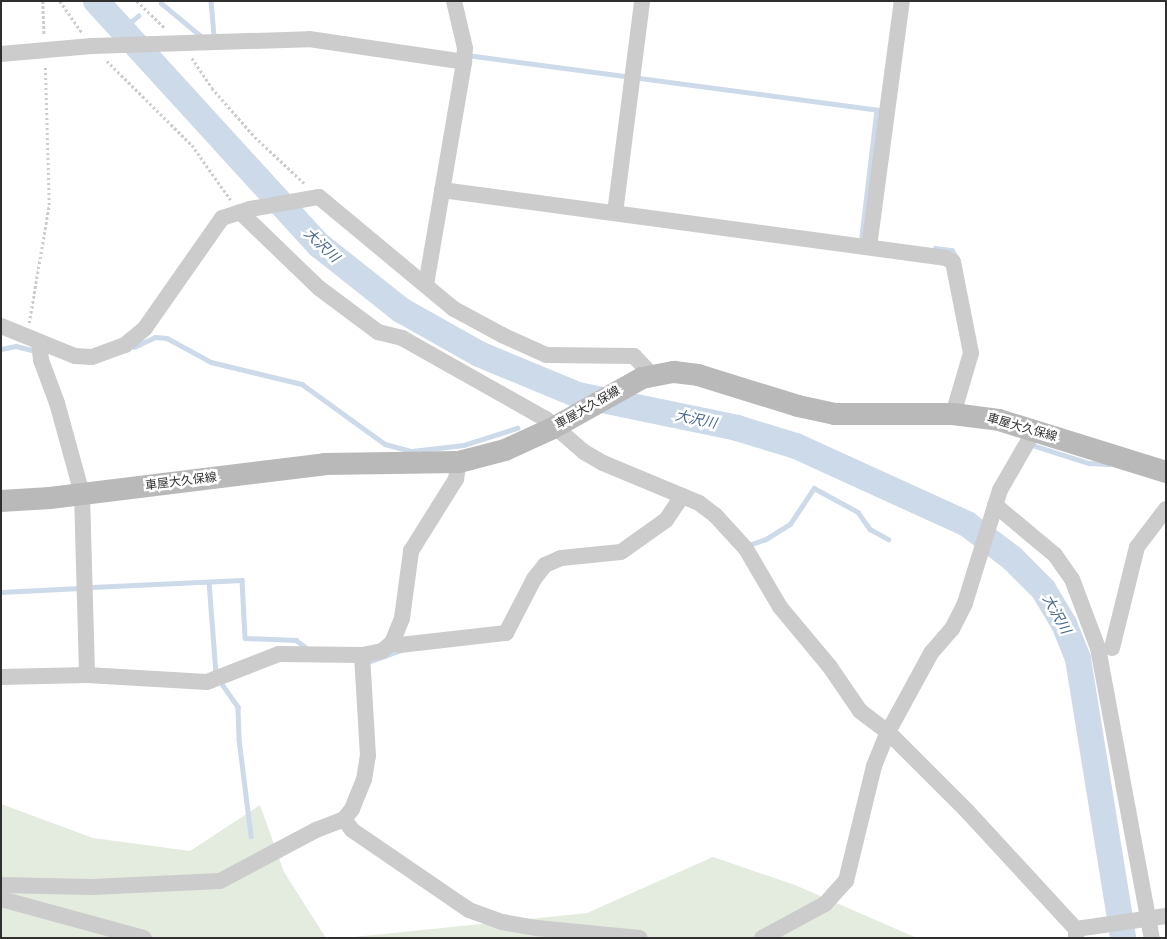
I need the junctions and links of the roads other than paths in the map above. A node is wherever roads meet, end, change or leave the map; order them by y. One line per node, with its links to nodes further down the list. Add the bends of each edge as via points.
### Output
1 (454, 1): 5 (street)
2 (642, 1): 8 (street)
3 (902, 1): 9 (street)
4 (1, 54): 5 (street, via 98,46 308,39)
5 (464, 57): 6 (street)
6 (442, 190): 8 (street); 10 (street)
7 (245, 210): 10 (street, via 316,197); 12 (street, via 222,218 134,339 92,357 75,356); 15 (street, via 319,288 378,332 402,338)
8 (615, 213): 9 (street)
9 (870, 243): 14 (street, via 953,262 971,353)
10 (426, 285): 13 (street, via 454,309 546,355 634,356)
11 (1, 326): 12 (street)
12 (33, 340): 19 (street, via 57,403)
13 (647, 376): 14 (main road, 車屋大久保線, via 674,372 698,375 834,414); 15 (main road, 車屋大久保線)
14 (953, 414): 16 (main road, 車屋大久保線, via 992,418)
15 (559, 424): 17 (main road, 車屋大久保線, via 505,450); 20 (street, via 604,463)
16 (1034, 431): 18 (main road, 車屋大久保線); 23 (street)
17 (459, 462): 19 (main road, 車屋大久保線, via 325,464); 24 (street, via 456,479 411,551 402,618)
18 (1166, 472)
19 (82, 494): 21 (main road, 車屋大久保線); 27 (street)
20 (682, 496): 24 (street, via 666,520 620,552 561,558 545,565 534,579 506,633 400,645); 29 (street, via 715,515 746,549 780,607 830,666 860,711)
21 (1, 501)
22 (1166, 509): 25 (street, via 1137,547)
23 (993, 510): 29 (street, via 965,603 952,629 931,653); 34 (street, via 1061,563 1072,579 1096,641 1103,664)
24 (392, 642): 26 (street, via 382,651)
25 (1112, 648)
26 (362, 655): 27 (street, via 279,654 206,682); 30 (street, via 368,756 364,780 352,809)
27 (87, 676): 28 (street)
28 (1, 677)
29 (888, 732): 35 (street); 38 (street, via 874,766 846,881 825,904)
30 (344, 818): 31 (street, via 220,882 92,887); 37 (street, via 352,830 469,910 502,922 537,928)
31 (1, 885)
32 (1, 899): 36 (street)
33 (1166, 916): 34 (street)
34 (1145, 919): 35 (street); 39 (street)
35 (1081, 931)
36 (144, 938)
37 (640, 938)
38 (762, 938)
39 (1152, 938)

